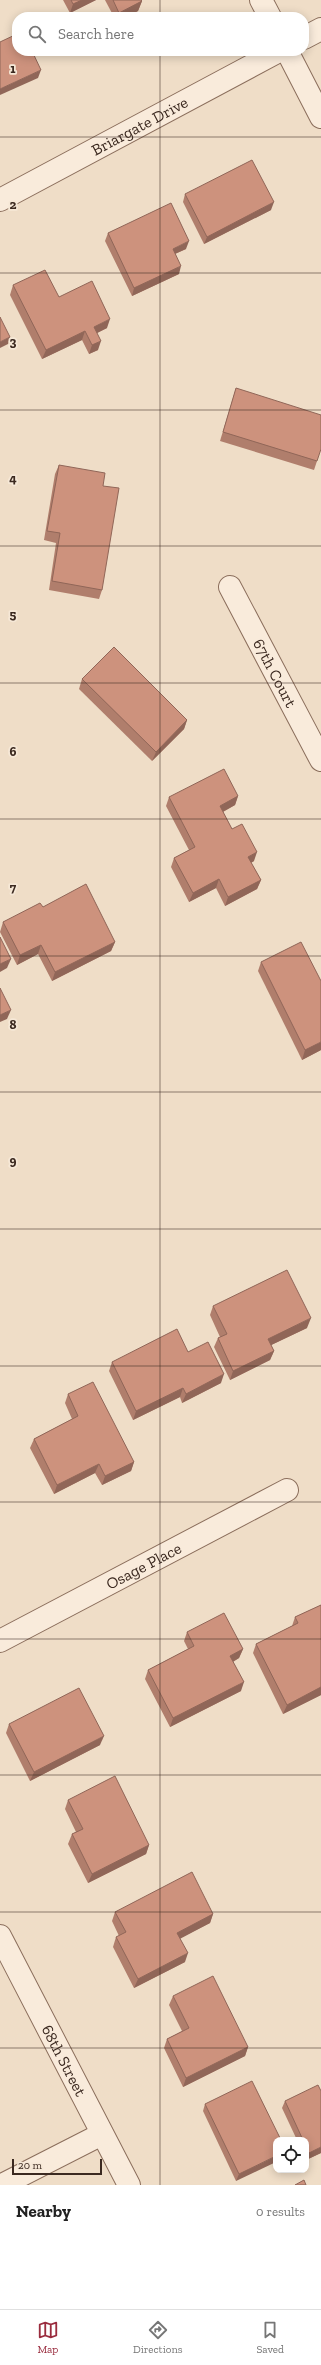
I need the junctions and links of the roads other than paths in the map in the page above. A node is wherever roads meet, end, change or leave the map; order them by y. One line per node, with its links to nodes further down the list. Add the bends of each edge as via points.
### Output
1 (261, 0): 2 (street)
2 (267, 12)
3 (321, 29): 4 (street)
4 (309, 35)
5 (270, 56): 8 (street, Briargate Drive)
6 (290, 56): 7 (street)
7 (321, 117)
8 (0, 200)
9 (230, 586): 10 (street, 67th Court)
10 (321, 760)
11 (287, 1490): 12 (street, Osage Place)
12 (0, 1640)
13 (0, 1936): 14 (street, 68th Street)
14 (102, 2134): 15 (street); 16 (street, 68th Street)
15 (2, 2185)
16 (129, 2185)

